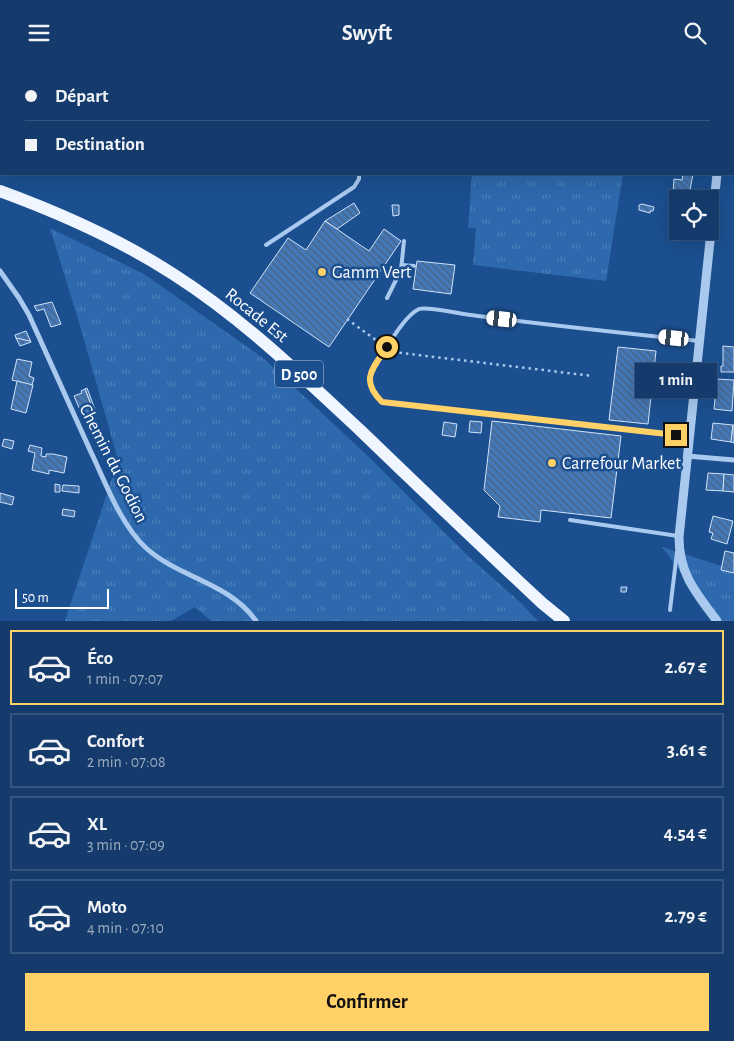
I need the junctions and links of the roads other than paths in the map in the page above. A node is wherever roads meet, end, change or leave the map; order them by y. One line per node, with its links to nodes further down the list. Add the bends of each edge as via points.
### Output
1 (359, 175): 5 (lane, via 354,187)
2 (717, 175): 10 (street)
3 (0, 191): 16 (main road, Rocade Est / D 500, via 81,224 160,265 200,291 296,371)
4 (404, 241): 6 (lane)
5 (266, 245)
6 (402, 265): 7 (lane); 9 (lane)
7 (414, 267)
8 (0, 271): 18 (street, Chemin du Godion, via 29,315 103,478 134,534 154,555 233,598)
9 (387, 298)
10 (699, 341): 11 (street); 11 (lane, via 423,308 412,314 372,369 369,379 372,391 382,402)
11 (689, 437): 12 (street)
12 (687, 455): 13 (street); 15 (street)
13 (734, 460)
14 (570, 520): 15 (lane)
15 (678, 536): 17 (lane); 21 (street, via 685,573)
16 (542, 603): 19 (main road, D 500); 20 (main road, D 500)
17 (670, 610)
18 (256, 621)
19 (558, 621)
20 (564, 621)
21 (717, 621)

